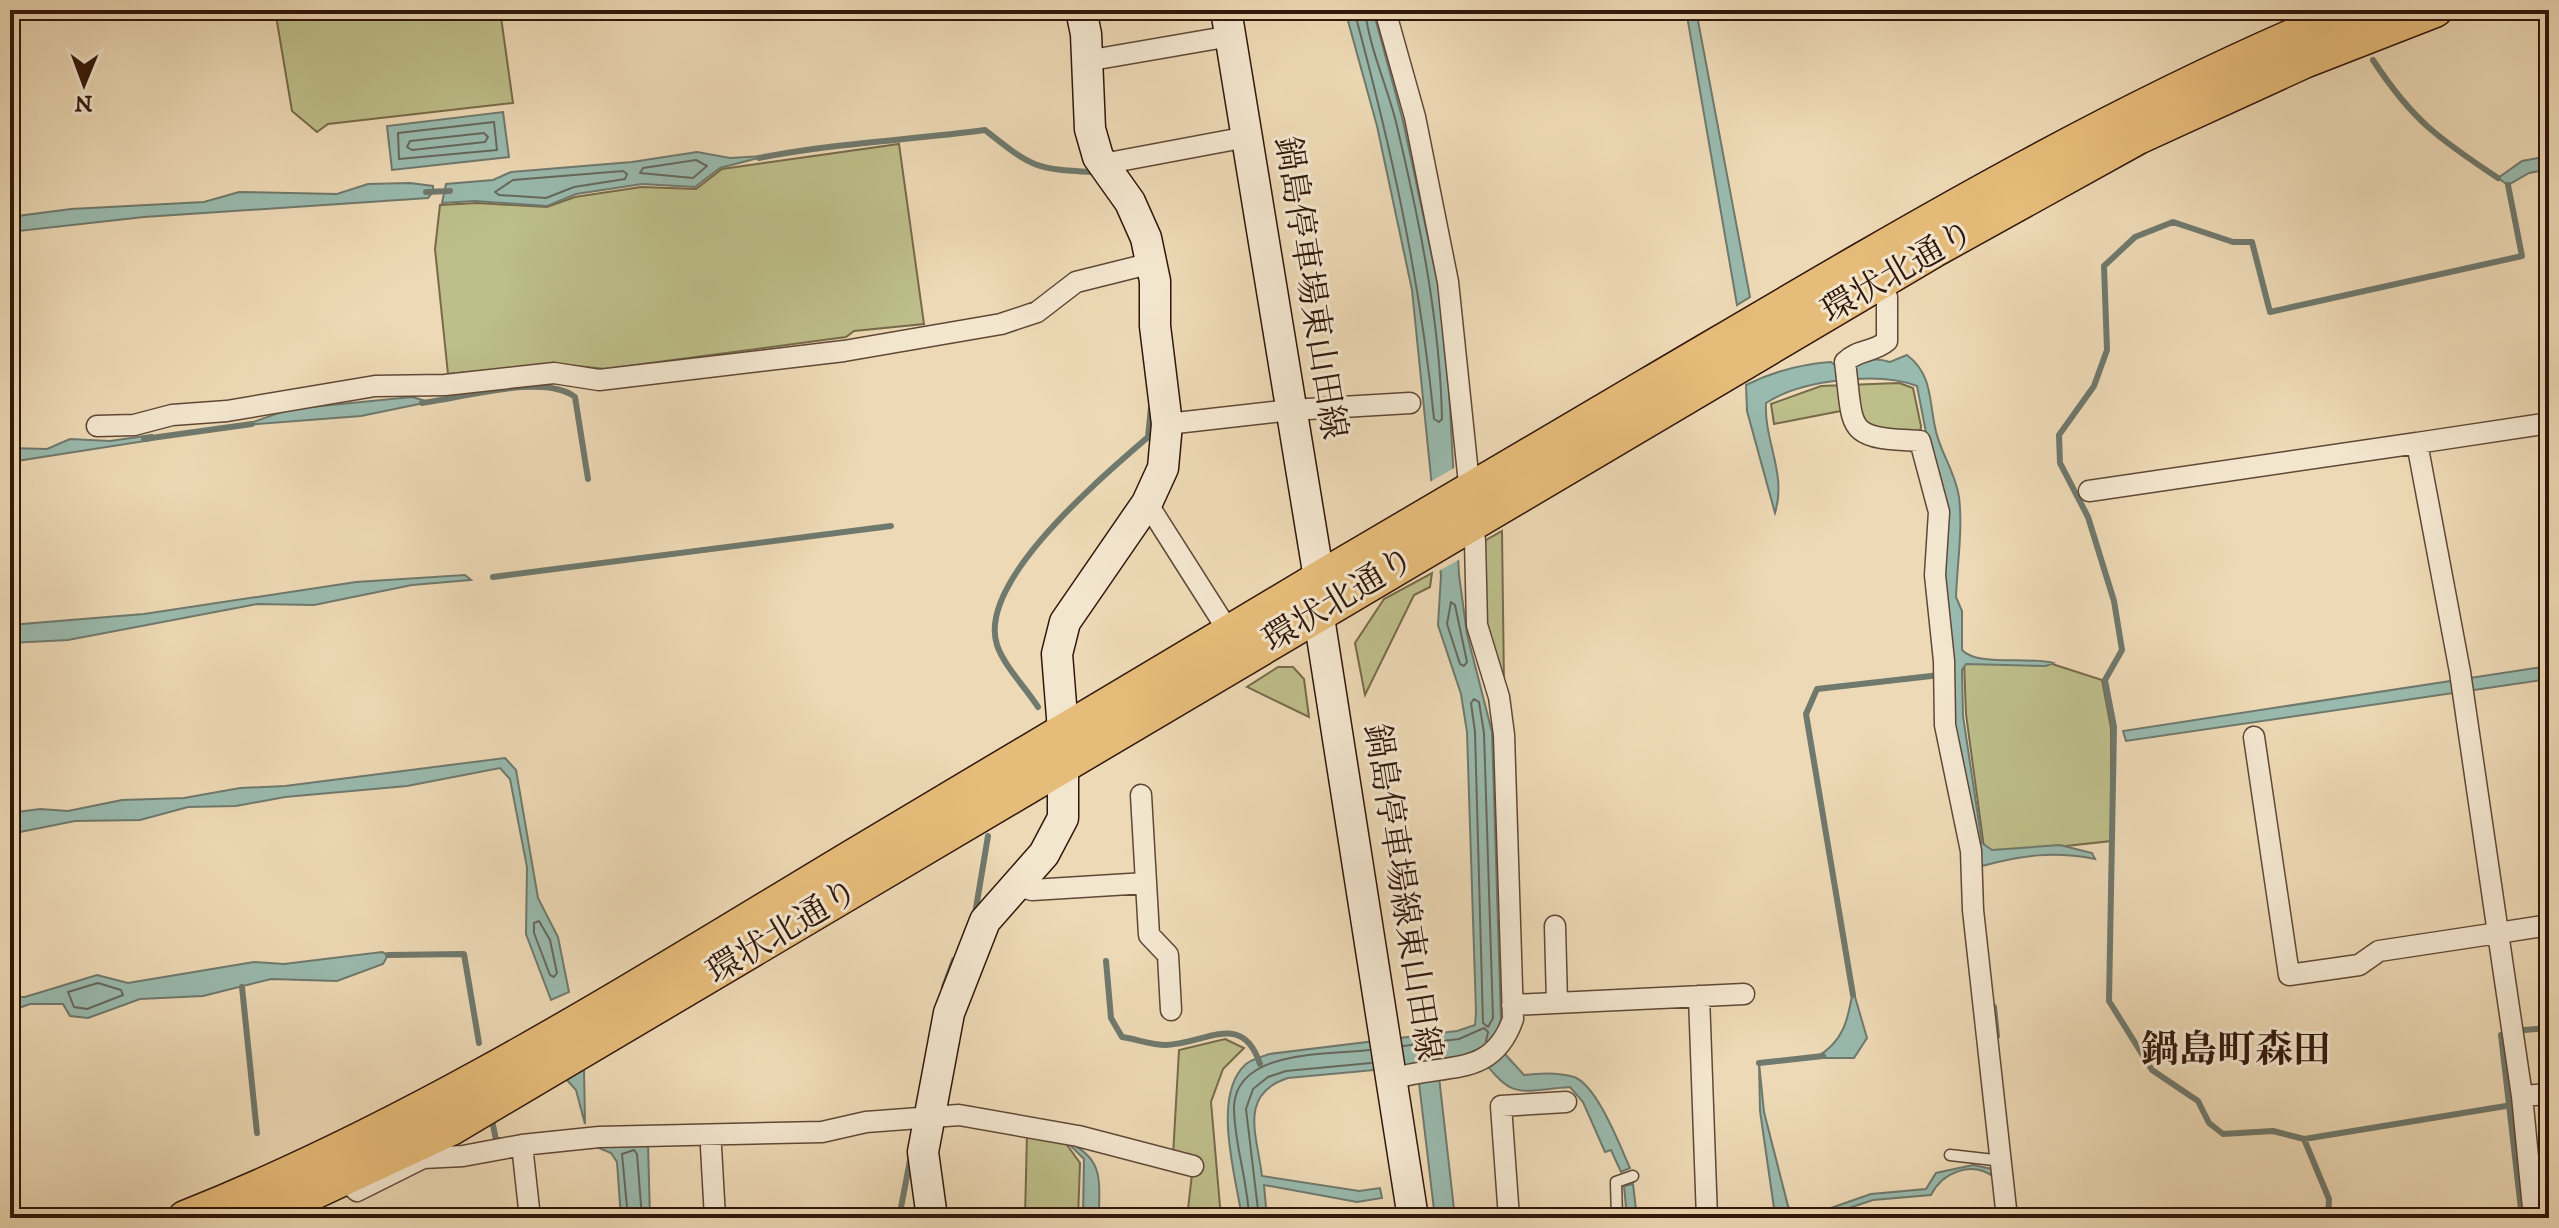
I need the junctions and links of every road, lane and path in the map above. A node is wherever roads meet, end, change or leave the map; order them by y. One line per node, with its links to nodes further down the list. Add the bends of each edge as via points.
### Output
1 (1081, 10): 6 (main road)
2 (1385, 10): 19 (street, via 1415,117 1448,282)
3 (2355, 10): 19 (highway, 環状北通り, via 2249,54 1971,195)
4 (2435, 10): 10 (highway, 環状北通り, via 2304,61 2138,137)
5 (1228, 23): 6 (street); 7 (main road, 鍋島停車場東山田線)
6 (1086, 61): 8 (main road, via 1090,129)
7 (1247, 137): 8 (street); 12 (main road, 鍋島停車場東山田線)
8 (1103, 164): 9 (main road, via 1130,202 1146,238)
9 (1144, 265): 14 (main road); 15 (street, via 1076,282 1037,312 1001,324 844,351 599,380 546,373 445,385 375,386 134,425)
10 (1882, 280): 19 (highway, 環状北通り); 45 (street, via 1887,341 1877,350 1855,352 1845,362 1852,421 1872,440 1920,441 1939,512 1935,575 1945,725 1971,851)
11 (1410, 403): 12 (street)
12 (1291, 410): 14 (street); 20 (main road, 鍋島停車場東山田線)
13 (2549, 423): 16 (street)
14 (1167, 424): 18 (main road, via 1163,468)
15 (97, 426)
16 (2417, 443): 17 (street); 30 (street, via 2460,672)
17 (2089, 491)
18 (1147, 503): 21 (street); 22 (main road, via 1065,622 1057,654)
19 (1467, 507): 20 (highway, 環状北通り); 34 (street, via 1477,625 1499,697 1504,735)
20 (1318, 595): 21 (highway, 環状北通り); 24 (highway, 環状北通り); 36 (main road, 鍋島停車場線東山田線, via 1387,1036)
21 (1229, 632): 22 (highway, 環状北通り)
22 (1063, 730): 24 (main road); 48 (highway, 環状北通り, via 454,1092 322,1160)
23 (2254, 737): 30 (street, via 2289,975 2359,965 2379,951)
24 (1062, 766): 27 (main road, via 1063,818 1044,854); 47 (highway, 環状北通り, via 451,1128)
25 (1141, 795): 26 (street)
26 (1146, 883): 27 (street, via 1032,890); 35 (street, via 1149,935 1168,955)
27 (1014, 885): 40 (main road, via 985,921 953,1000)
28 (2549, 925): 30 (street)
29 (1555, 926): 33 (street)
30 (2498, 933): 38 (street)
31 (1744, 994): 32 (street)
32 (1699, 996): 33 (street); 56 (street)
33 (1557, 1003): 34 (street)
34 (1512, 1005): 36 (street, via 1513,1019 1501,1045 1479,1063)
35 (1171, 1010)
36 (1400, 1075): 53 (main road, 鍋島停車場線東山田線)
37 (2549, 1094): 38 (street)
38 (2522, 1096): 58 (street)
39 (1566, 1102): 54 (street, via 1501,1106)
40 (923, 1117): 41 (street, via 822,1132 591,1137); 44 (street, via 959,1115 1078,1136); 52 (main road)
41 (514, 1146): 47 (street, via 423,1158 357,1191); 50 (street)
42 (711, 1147): 51 (street)
43 (1950, 1155): 45 (lane)
44 (1193, 1166)
45 (2003, 1169): 57 (street)
46 (1628, 1177): 55 (lane, via 1616,1182)
47 (345, 1180): 49 (highway, 環状北通り)
48 (185, 1218)
49 (258, 1218)
50 (530, 1218)
51 (715, 1218)
52 (932, 1218)
53 (1413, 1218)
54 (1509, 1218)
55 (1617, 1218)
56 (1707, 1218)
57 (2007, 1218)
58 (2534, 1218)

